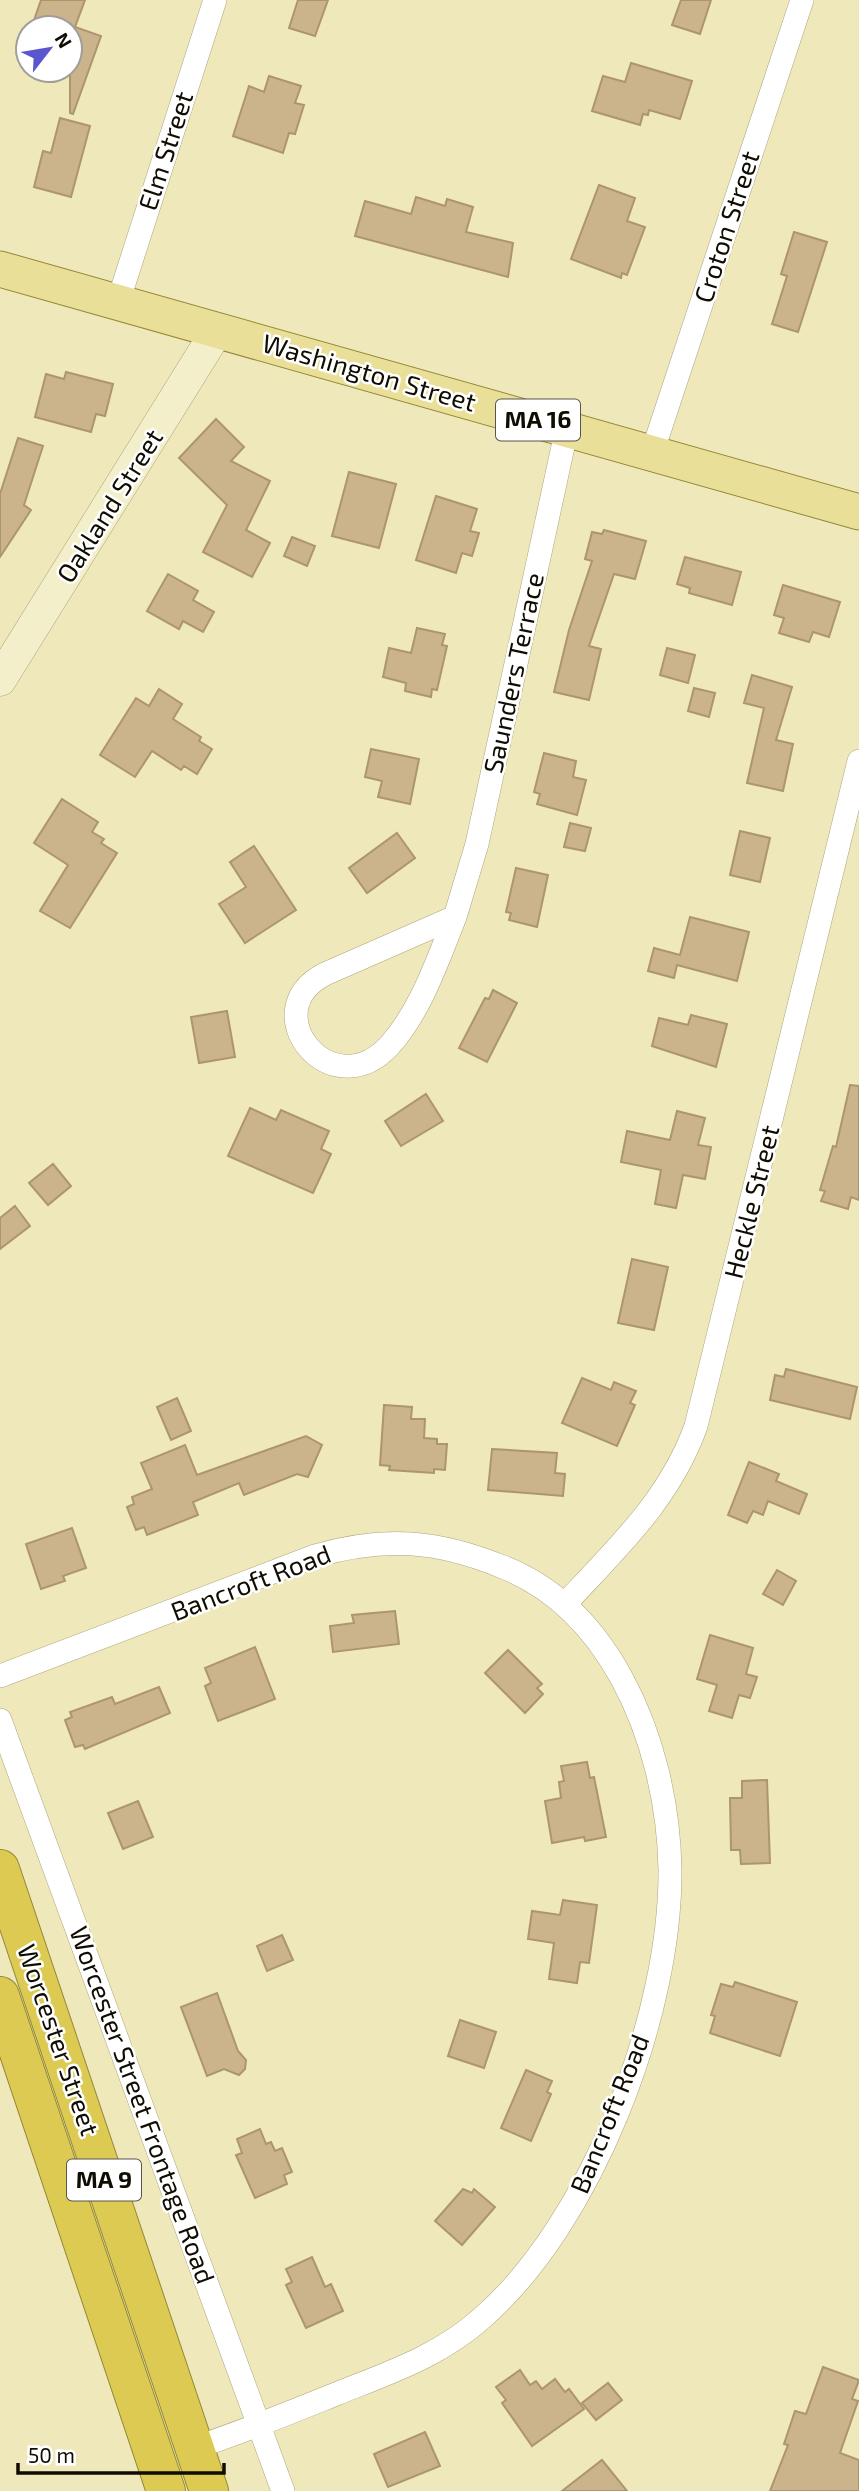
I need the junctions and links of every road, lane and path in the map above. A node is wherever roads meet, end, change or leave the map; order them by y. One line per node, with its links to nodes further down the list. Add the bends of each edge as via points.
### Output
1 (215, 0): 4 (street, Elm Street)
2 (802, 0): 7 (street, Croton Street)
3 (0, 269): 4 (main road, Washington Street / MA 16)
4 (118, 302): 5 (main road, Washington Street / MA 16)
5 (217, 331): 6 (main road, Washington Street / MA 16); 9 (street, Oakland Street)
6 (567, 428): 7 (main road, Washington Street / MA 16); 11 (street, Saunders Terrace, via 475,853)
7 (652, 453): 8 (main road, Washington Street / MA 16)
8 (859, 512)
9 (0, 680)
10 (859, 761): 12 (street, Heckle Street, via 696,1426 672,1481 650,1514)
11 (455, 917): 11 (street, Saunders Terrace, via 418,1001 388,1046 368,1063 344,1068 313,1052 300,1034 296,1015 306,986)
12 (565, 1604): 13 (street, Bancroft Road, via 522,1575 449,1548 404,1542 358,1546 308,1558); 17 (street, Bancroft Road, via 596,1638 632,1699 650,1747 665,1812 670,1873 667,1918 633,2070 564,2219 533,2266 483,2317 424,2358)
13 (0, 1676)
14 (0, 1720): 17 (street, Worcester Street Frontage Road)
15 (0, 1868): 18 (highway, Worcester Street / MA 9)
16 (0, 1996): 19 (highway, Worcester Street / MA 9)
17 (259, 2426): 18 (street, Bancroft Road); 21 (street, Worcester Street Frontage Road)
18 (194, 2448): 20 (highway, Worcester Street / MA 9)
19 (166, 2491)
20 (209, 2491)
21 (283, 2491)

